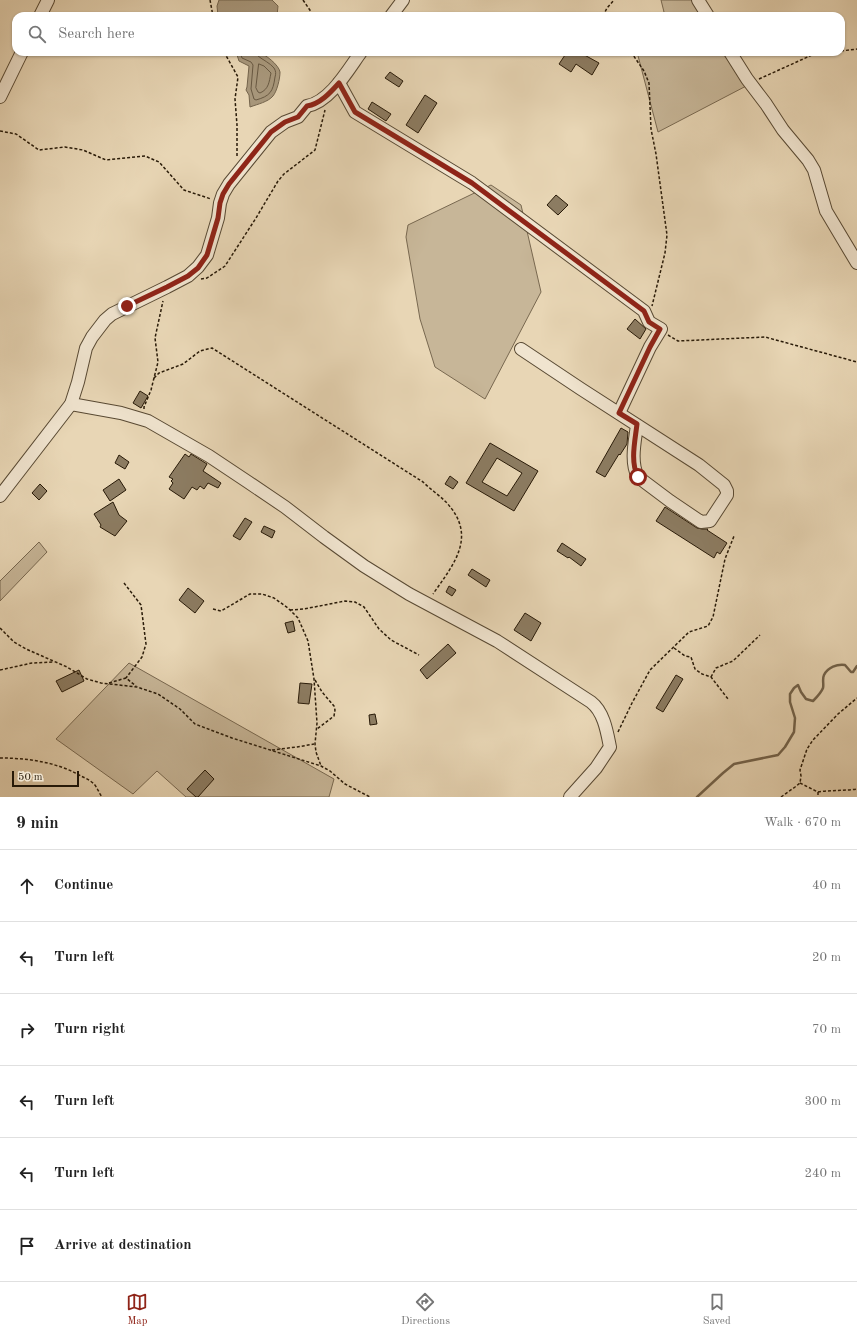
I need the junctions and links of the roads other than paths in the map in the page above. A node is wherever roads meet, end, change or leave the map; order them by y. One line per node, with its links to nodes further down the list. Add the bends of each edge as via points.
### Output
1 (48, 0): 4 (street)
2 (403, 0): 5 (street)
3 (698, 0): 6 (street)
4 (42, 12)
5 (394, 12)
6 (706, 12)
7 (20, 56): 11 (street)
8 (358, 56): 10 (street)
9 (732, 56): 12 (street, via 783,130 808,160 814,170 826,210)
10 (339, 83): 14 (street, via 314,105 307,106 298,117 271,132 238,173 226,189 220,203 207,255 198,268 188,276 112,314 105,320 86,348); 15 (street, via 355,112 472,183 644,311 658,333)
11 (0, 97)
12 (857, 263)
13 (521, 349): 15 (street)
14 (71, 404): 17 (street); 18 (street, via 148,421 209,456 285,507 364,566 408,594 497,641 591,702 601,714 610,747 596,768)
15 (619, 413): 16 (street)
16 (637, 424): 16 (street, via 634,453 638,477 701,522 710,521 727,495 724,485 699,465)
17 (0, 496)
18 (570, 797)

